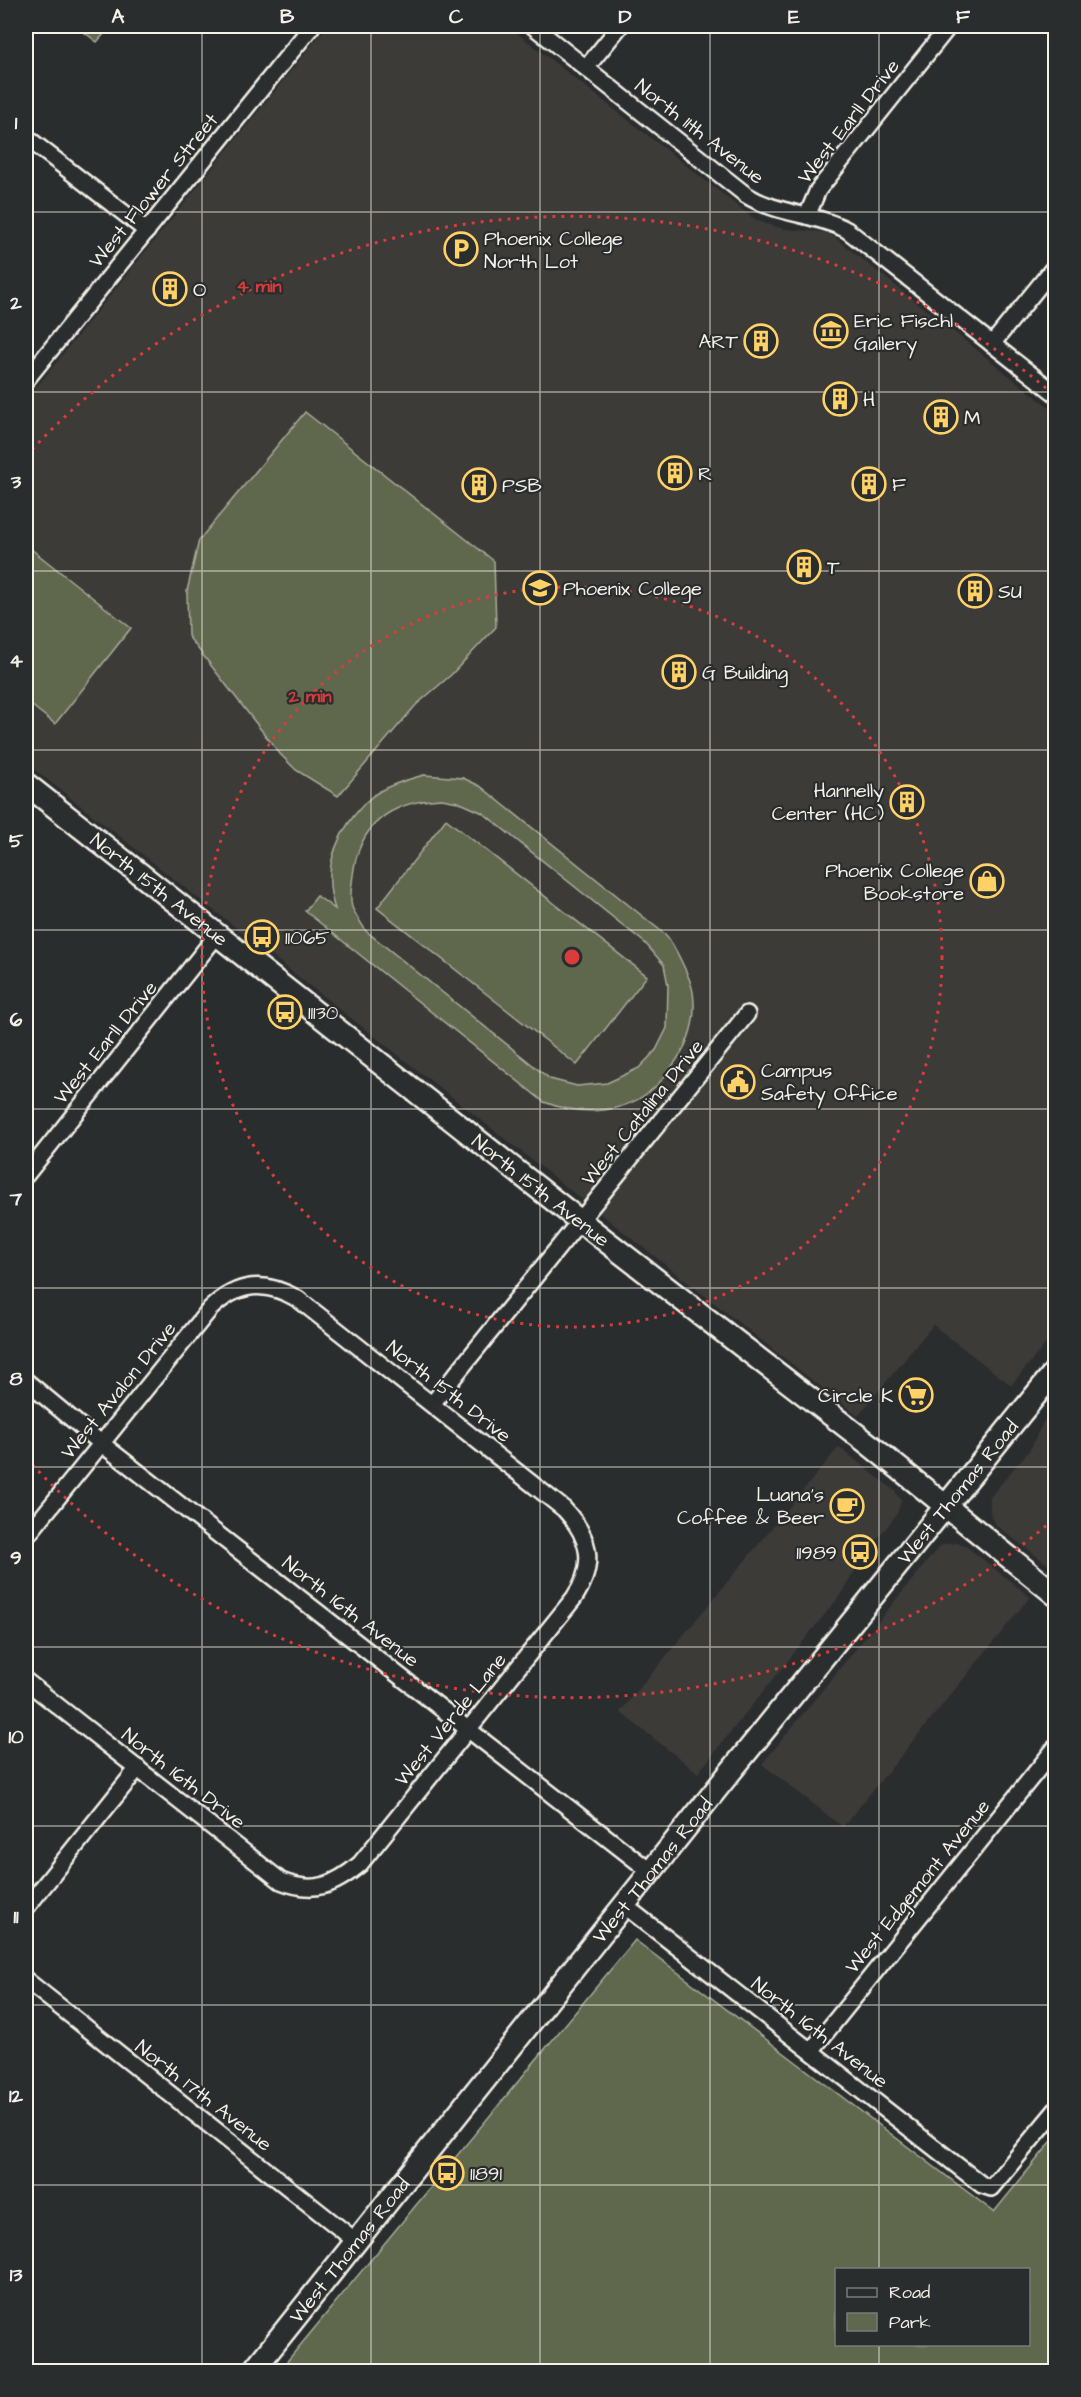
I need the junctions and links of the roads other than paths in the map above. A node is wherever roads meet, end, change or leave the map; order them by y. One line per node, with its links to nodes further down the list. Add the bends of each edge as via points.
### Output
1 (312, 26): 8 (street, West Flower Street)
2 (533, 26): 5 (street, North 11th Avenue)
3 (620, 26): 5 (street)
4 (950, 26): 7 (street, West Earll Drive, via 818,190)
5 (586, 68): 7 (street, North 11th Avenue, via 746,195 771,208)
6 (26, 137): 8 (street)
7 (807, 216): 10 (street, North 11th Avenue, via 847,231)
8 (147, 231): 11 (street, West Flower Street)
9 (1056, 265): 10 (street)
10 (993, 344): 12 (street, North 11th Avenue)
11 (26, 380)
12 (1056, 394)
13 (26, 784): 14 (street, North 15th Avenue)
14 (217, 935): 16 (street, West Earll Drive); 17 (street, North 15th Avenue)
15 (747, 1014): 17 (street, West Catalina Drive)
16 (26, 1175)
17 (580, 1221): 21 (street, West Catalina Drive); 23 (street, North 15th Avenue)
18 (254, 1286): 21 (street, North 15th Drive, via 276,1288 298,1299); 22 (street, West Avalon Drive, via 233,1291 210,1309)
19 (1056, 1370): 23 (street, West Thomas Road)
20 (26, 1380): 22 (street, North 16th Avenue)
21 (432, 1404): 25 (street, North 15th Drive, via 564,1509 581,1530)
22 (102, 1444): 24 (street, West Avalon Drive); 28 (street, North 16th Avenue)
23 (946, 1506): 26 (street, North 15th Avenue); 31 (street, West Thomas Road)
24 (26, 1537)
25 (588, 1561): 28 (street, West Verde Lane, via 586,1576 574,1598)
26 (1056, 1595)
27 (26, 1681): 30 (street, North 16th Drive)
28 (467, 1731): 31 (street, North 16th Avenue); 32 (street, West Verde Lane, via 360,1864 343,1878)
29 (1056, 1747): 36 (street, West Edgemont Avenue)
30 (138, 1768): 32 (street, North 16th Drive, via 281,1881 306,1888); 34 (street)
31 (651, 1872): 33 (street, West Thomas Road)
32 (324, 1886)
33 (625, 1906): 36 (street, North 16th Avenue); 38 (street, West Thomas Road)
34 (26, 1908)
35 (26, 1980): 38 (street, North 17th Avenue)
36 (811, 2051): 37 (street, North 16th Avenue, via 975,2181 991,2188)
37 (1056, 2110)
38 (357, 2242): 39 (street, West Thomas Road)
39 (252, 2372)

